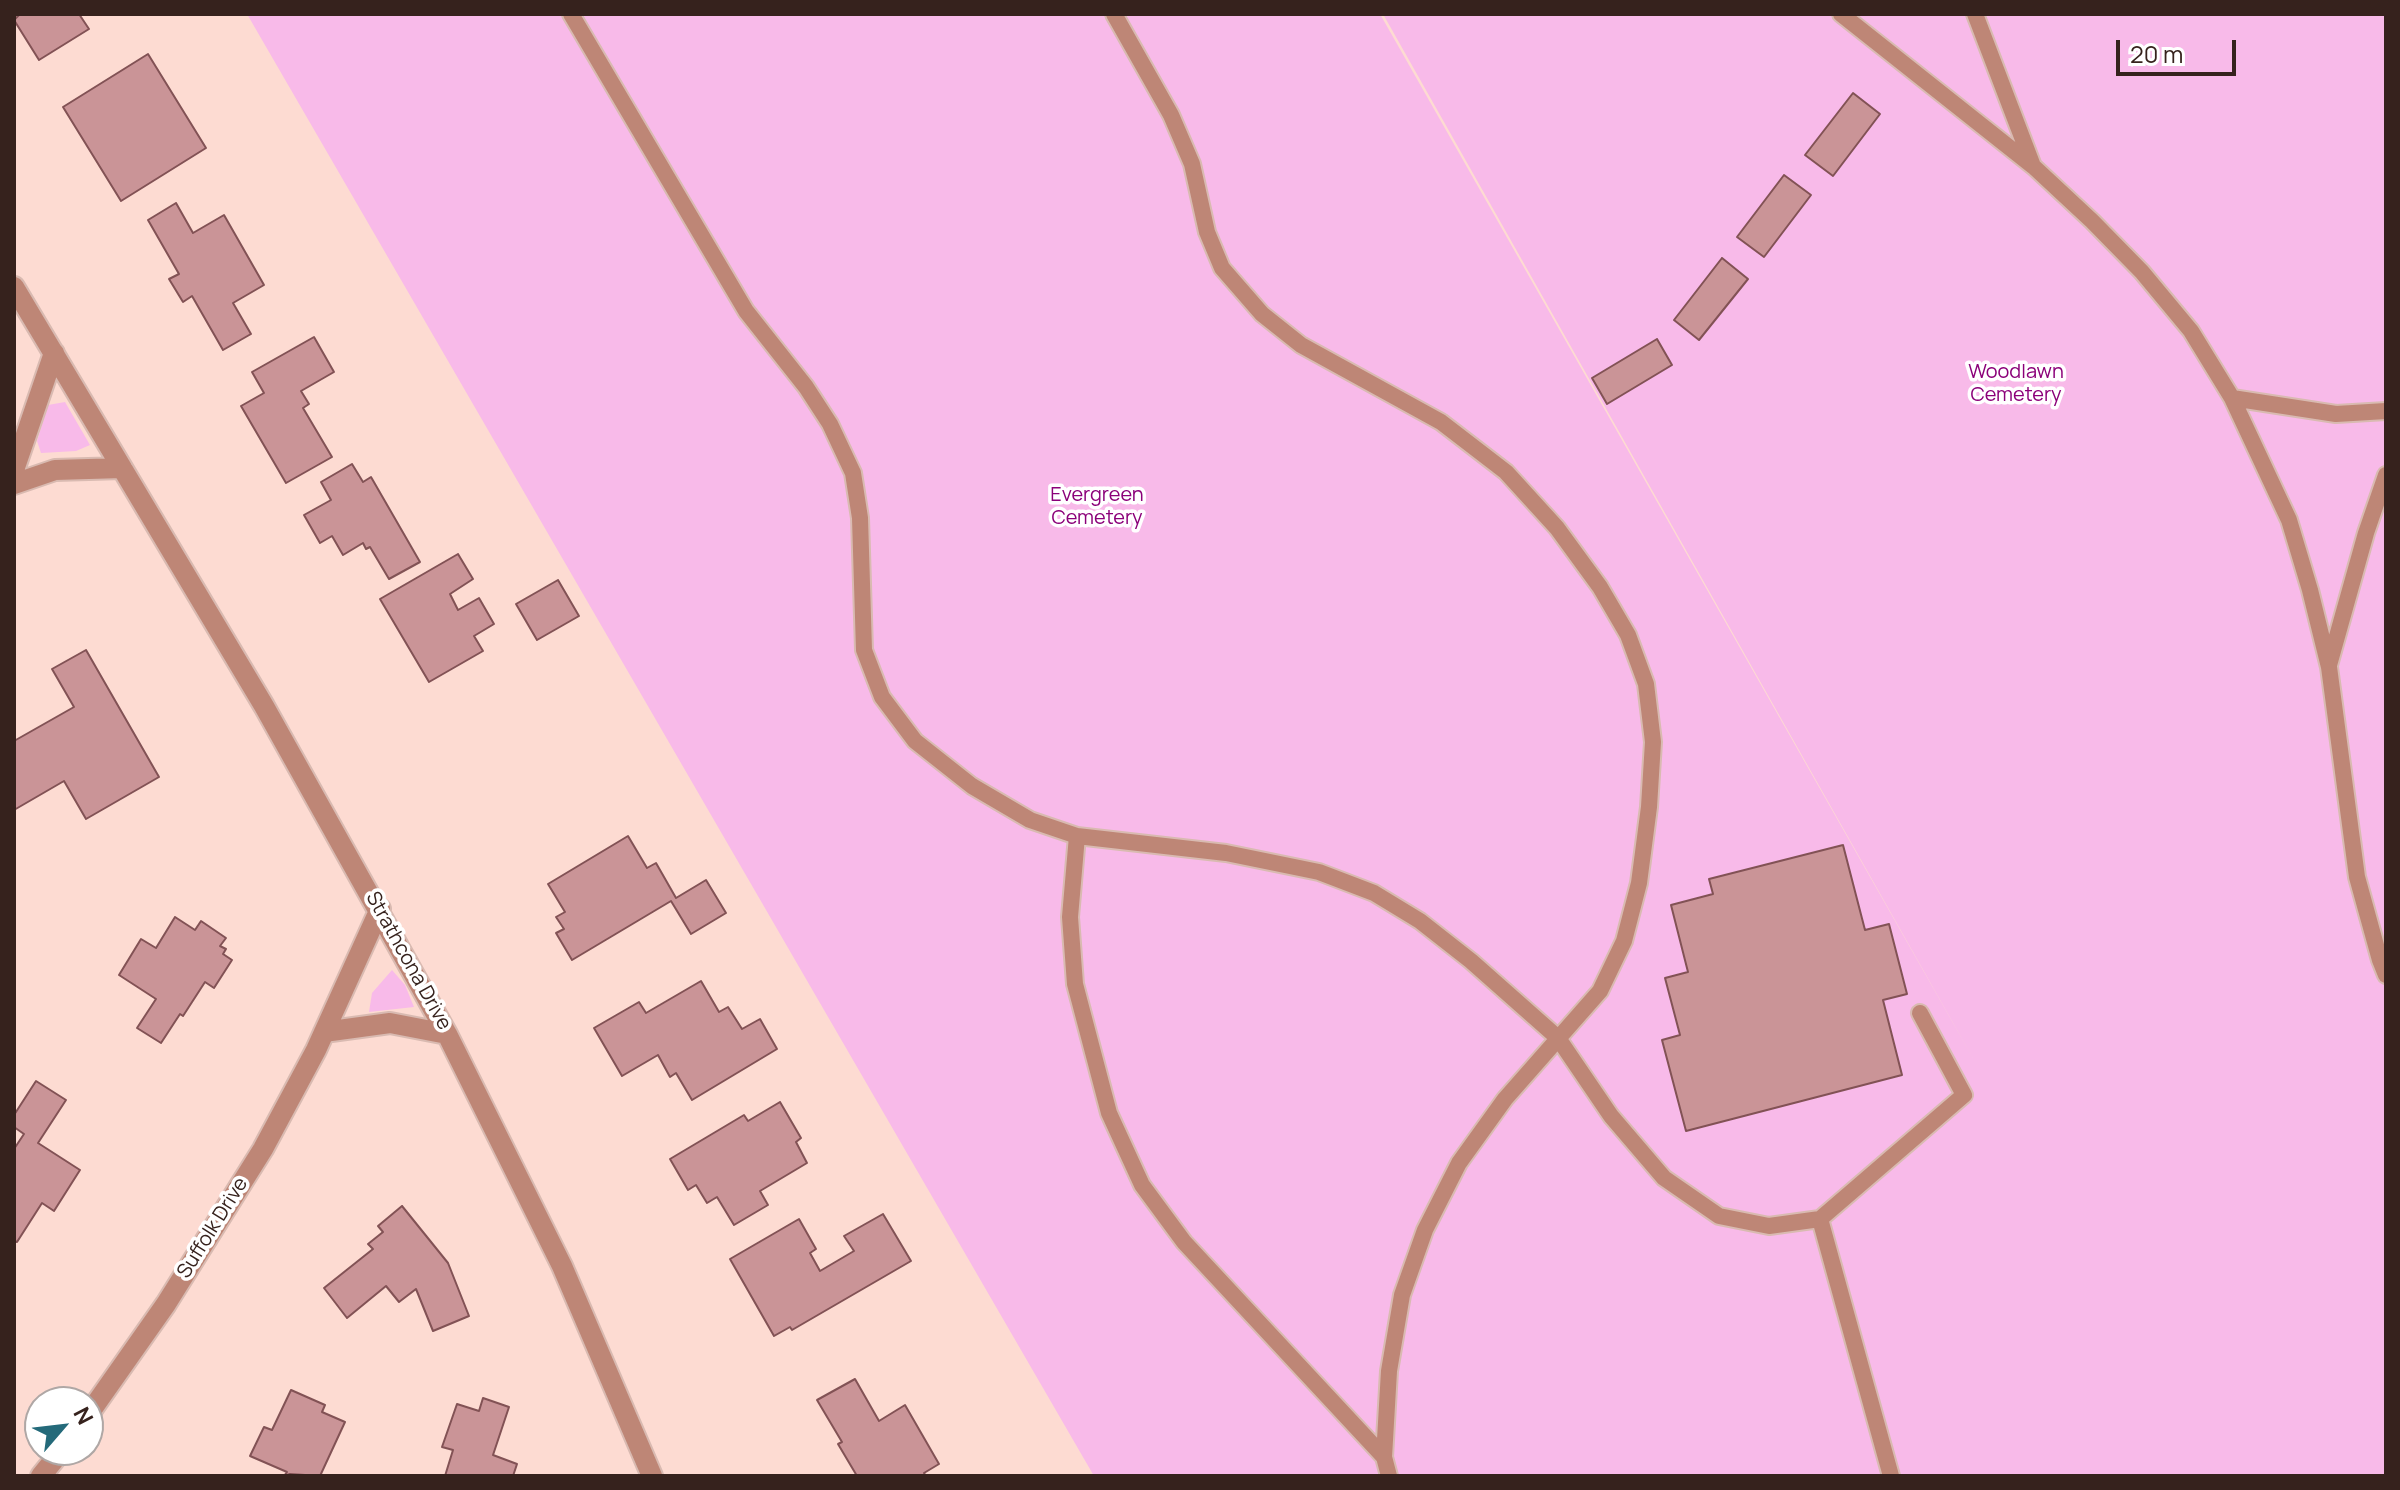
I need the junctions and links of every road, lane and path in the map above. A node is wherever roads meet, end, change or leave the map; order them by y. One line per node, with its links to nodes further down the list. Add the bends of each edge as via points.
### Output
1 (571, 14): 15 (lane, via 716,264 806,387 853,473 860,518 864,650 882,697 915,741 972,786 1030,820)
2 (1114, 14): 21 (lane, via 1187,152 1222,268 1262,314 1301,345 1441,422 1506,472 1557,528 1628,635 1646,684 1653,742 1639,883 1624,941 1600,991)
3 (1841, 14): 5 (lane)
4 (1975, 14): 5 (lane)
5 (2034, 167): 8 (lane, via 2142,272 2191,331)
6 (14, 287): 7 (street, Strathcona Drive)
7 (54, 353): 10 (street, Strathcona Drive); 11 (street)
8 (2232, 398): 9 (lane, via 2336,414); 14 (lane, via 2289,520)
9 (2386, 411)
10 (122, 468): 13 (street, via 55,470); 16 (street, Strathcona Drive)
11 (14, 470)
12 (2386, 475): 14 (lane)
13 (14, 484)
14 (2329, 667): 17 (lane, via 2357,877)
15 (1077, 836): 21 (lane, via 1226,853 1319,872 1374,893 1471,961); 24 (lane, via 1070,917 1075,984 1109,1113 1142,1185 1184,1242)
16 (380, 909): 19 (street, Suffolk Drive); 20 (street, Strathcona Drive)
17 (2386, 975)
18 (1920, 1013): 22 (lane, via 1964,1095)
19 (324, 1032): 20 (street, via 390,1023); 23 (street, Suffolk Drive, via 255,1162)
20 (447, 1034): 25 (street, Strathcona Drive, via 562,1266)
21 (1558, 1038): 22 (lane, via 1611,1116 1664,1178 1697,1201 1719,1216 1769,1226); 24 (lane, via 1459,1163 1425,1230 1402,1295 1389,1371)
22 (1820, 1219): 27 (lane)
23 (104, 1392)
24 (1384, 1457): 26 (lane)
25 (652, 1476)
26 (1389, 1476)
27 (1891, 1476)

